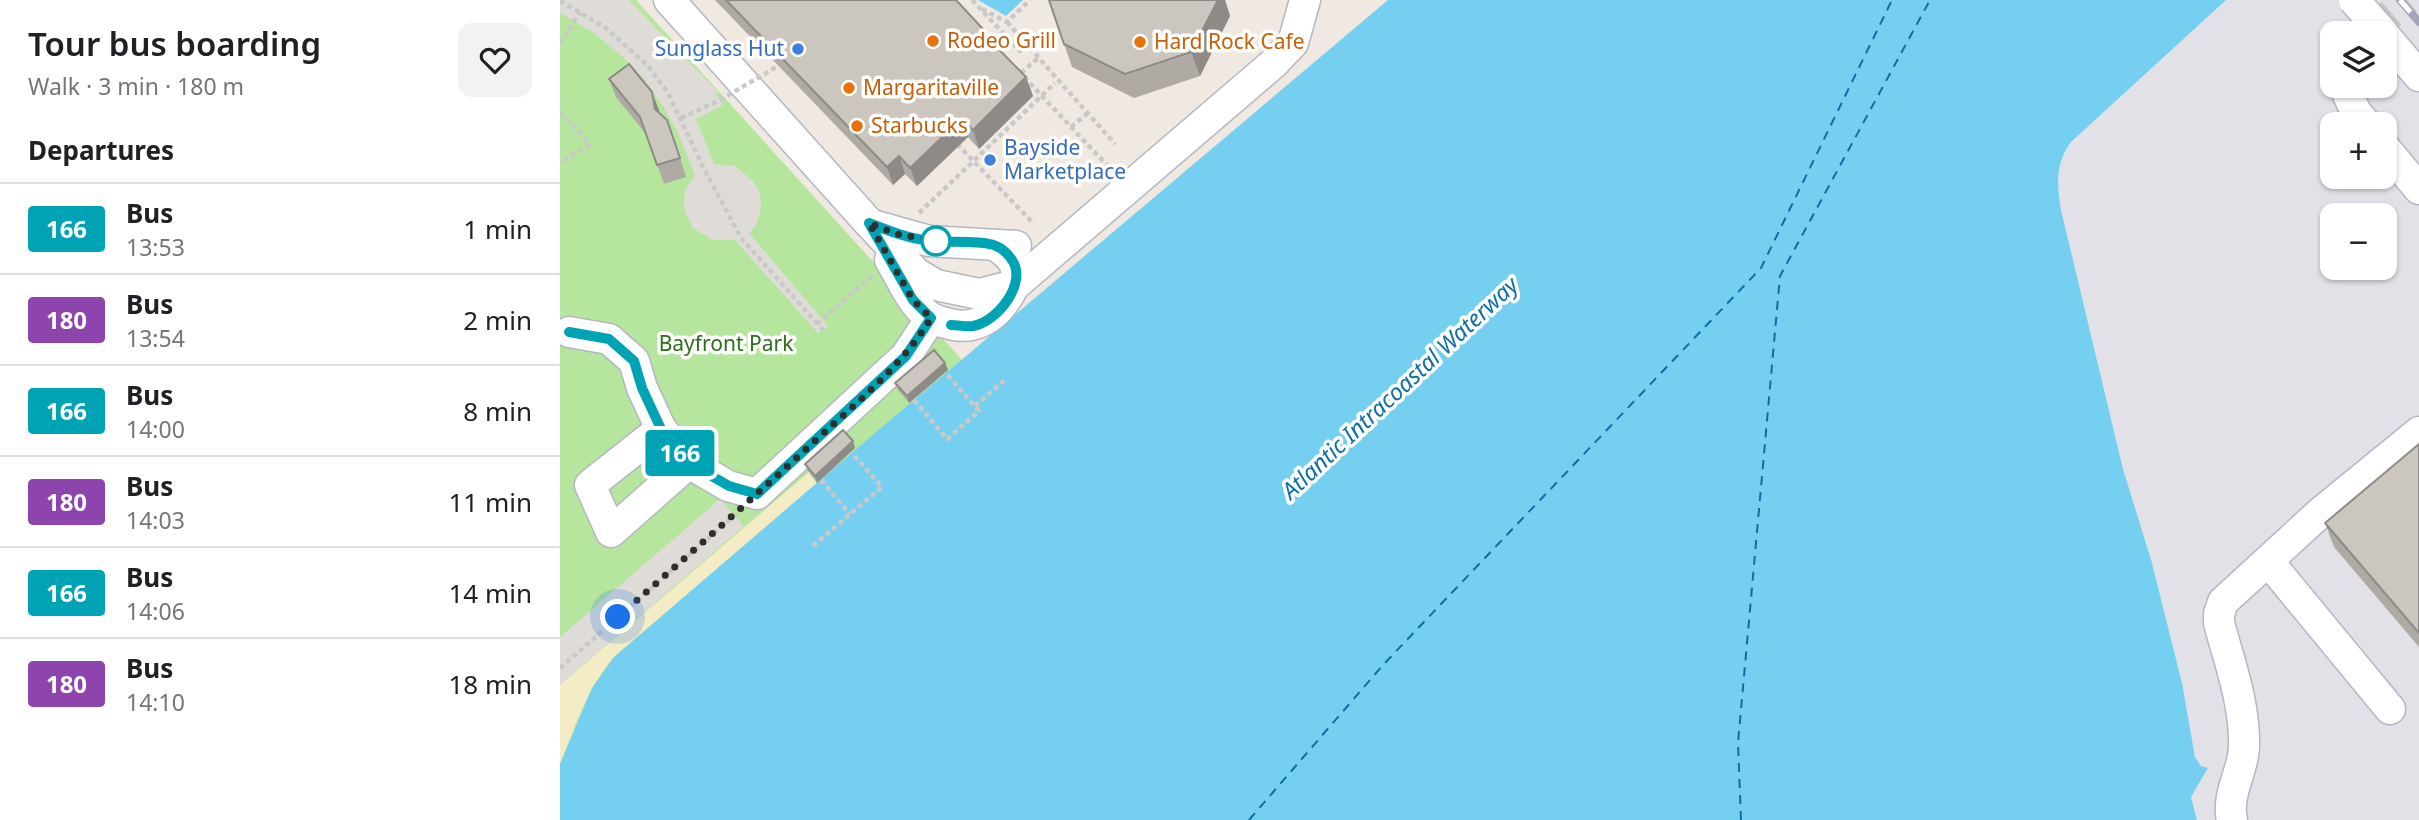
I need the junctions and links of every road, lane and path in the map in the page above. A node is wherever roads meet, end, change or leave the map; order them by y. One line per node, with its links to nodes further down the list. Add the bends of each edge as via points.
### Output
1 (669, 0): 34 (street)
2 (972, 0): 8 (path)
3 (1030, 0): 11 (path)
4 (1305, 0): 37 (street, via 1293,43 1274,63)
5 (2354, 0): 10 (street, bridge)
6 (560, 1): 7 (path)
7 (572, 3): 9 (path)
8 (978, 7): 11 (path); 13 (path, via 1020,51)
9 (580, 12): 12 (path); 24 (path, via 606,28 648,66)
10 (2372, 21)
11 (1007, 22): 13 (path)
12 (560, 44)
13 (1027, 44): 15 (path)
14 (2397, 50): 19 (street)
15 (1039, 57): 18 (path); 23 (path)
16 (1012, 64): 18 (path)
17 (778, 66): 24 (path, bridge)
18 (1021, 74): 21 (path)
19 (2419, 76)
20 (1055, 83): 21 (path)
21 (1042, 96): 25 (path); 28 (path)
22 (560, 113): 29 (path, via 589,145)
23 (1088, 113): 25 (path); 27 (path)
24 (681, 118): 41 (path, via 740,238)
25 (1071, 127): 31 (path)
26 (954, 141): 28 (path)
27 (1115, 144)
28 (974, 161): 33 (path); 35 (path)
29 (560, 163)
30 (2397, 163): 32 (street)
31 (1114, 169)
32 (2419, 190)
33 (916, 215)
34 (869, 223): 36 (street, via 929,241); 39 (street, via 916,273 936,285 979,294); 40 (street, via 913,300)
35 (1034, 224)
36 (995, 245): 37 (street); 39 (street, via 1012,260 1017,271)
37 (1061, 245): 39 (street)
38 (861, 285): 41 (path)
39 (1015, 285): 40 (street, via 1000,310 973,326)
40 (931, 318): 53 (street, via 906,356)
41 (817, 324): 42 (path)
42 (823, 330)
43 (569, 332): 48 (street, via 609,339 634,361)
44 (946, 373): 47 (path)
45 (1007, 378): 47 (path)
46 (914, 400): 47 (path, via 947,439 979,411)
47 (975, 406)
48 (661, 429): 51 (street); 51 (street, via 590,485 611,532)
49 (2419, 432): 56 (street)
50 (852, 453): 54 (path, via 882,487)
51 (689, 463): 53 (street, via 729,486)
52 (821, 480): 54 (path)
53 (757, 494): 57 (path)
54 (850, 514): 55 (path)
55 (813, 545)
56 (2268, 561): 58 (street); 59 (street, via 2223,602 2219,614 2244,714 2244,750)
57 (560, 668)
58 (2390, 709)
59 (2232, 820)

